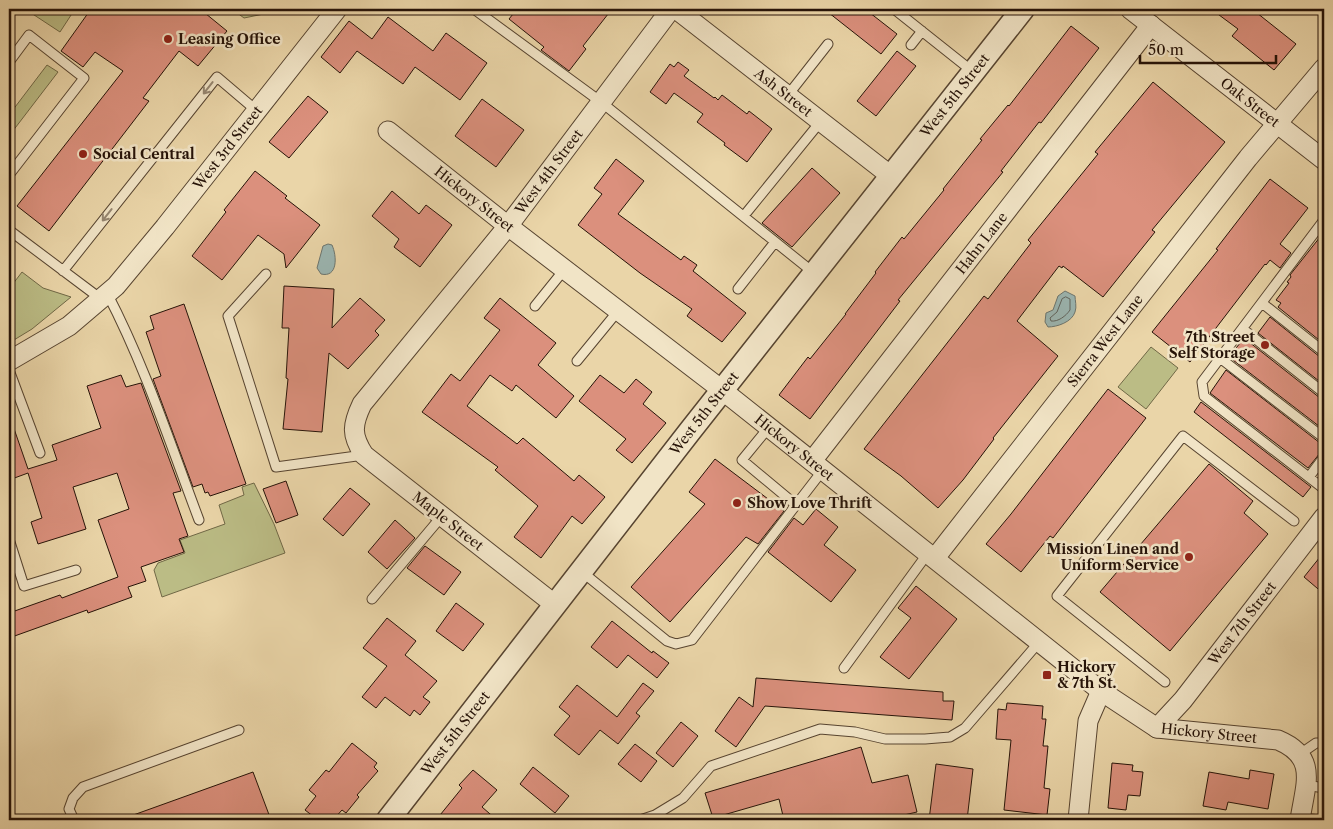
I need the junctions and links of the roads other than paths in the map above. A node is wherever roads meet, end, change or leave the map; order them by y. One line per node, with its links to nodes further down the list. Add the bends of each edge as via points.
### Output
1 (337, 9): 17 (street, West 3rd Street)
2 (474, 9): 16 (lane)
3 (671, 9): 16 (street, West 4th Street)
4 (676, 9): 15 (street, Ash Street)
5 (894, 9): 9 (lane)
6 (1023, 9): 14 (street, West 5th Street)
7 (1130, 9): 8 (street, Oak Street)
8 (1151, 25): 19 (street, Oak Street); 52 (street, Hahn Lane)
9 (922, 31): 11 (lane); 14 (lane)
10 (828, 44): 15 (lane)
11 (911, 45)
12 (9, 62): 22 (lane, via 29,35 84,78)
13 (1324, 68): 19 (street, Sierra West Lane)
14 (973, 72): 23 (street, West 5th Street)
15 (788, 95): 18 (street, Ash Street)
16 (601, 102): 26 (street, West 4th Street); 28 (lane)
17 (257, 111): 30 (lane, one-way to 30, via 217,77); 34 (street, West 3rd Street, via 165,228)
18 (821, 121): 23 (street, Ash Street); 24 (lane)
19 (1278, 124): 21 (street, Oak Street); 61 (street, Sierra West Lane)
20 (388, 131): 26 (street, Hickory Street)
21 (1324, 160)
22 (9, 175)
23 (892, 176): 31 (street, West 5th Street)
24 (747, 212)
25 (1324, 220): 35 (lane)
26 (508, 226): 29 (street, Hickory Street); 47 (street, West 4th Street, via 362,404)
27 (9, 230): 30 (lane)
28 (775, 242): 31 (lane); 33 (lane)
29 (564, 270): 36 (lane); 37 (street, Hickory Street)
30 (63, 271): 34 (lane)
31 (814, 273): 44 (street, West 5th Street)
32 (266, 274): 50 (lane, via 228,316 276,467)
33 (738, 289)
34 (108, 293): 41 (street, West 3rd Street, via 69,326); 58 (lane, via 148,382)
35 (1262, 303): 38 (lane); 39 (lane)
36 (535, 306)
37 (618, 311): 42 (lane); 44 (street, Hickory Street)
38 (1243, 329): 40 (lane); 45 (lane)
39 (1324, 352)
40 (1220, 358): 48 (lane); 53 (lane, via 1202,382 1204,396)
41 (9, 361)
42 (577, 361)
43 (9, 370): 49 (lane)
44 (722, 390): 46 (street, Hickory Street); 63 (street, West 5th Street)
45 (1324, 393)
46 (769, 427): 52 (street, Hickory Street); 55 (lane, via 742,460)
47 (354, 430): 50 (street, Maple Street, via 355,442)
48 (1324, 438)
49 (40, 453)
50 (364, 455): 56 (street, Maple Street)
51 (1324, 457): 53 (lane)
52 (817, 465): 55 (lane); 61 (street, Hickory Street)
53 (1309, 476): 54 (lane)
54 (1324, 489)
55 (796, 505): 63 (lane, via 692,640 676,644 667,641)
56 (442, 516): 64 (lane); 65 (street, Maple Street)
57 (1324, 517): 70 (street, West 7th Street, via 1183,700)
58 (199, 520)
59 (1294, 521): 68 (lane, via 1183,436 1057,596)
60 (9, 539): 62 (lane, via 24,586)
61 (931, 555): 66 (street, Hickory Street); 67 (lane)
62 (76, 570)
63 (580, 571): 65 (street, West 5th Street)
64 (372, 599)
65 (554, 604): 77 (street, West 5th Street)
66 (1040, 641): 69 (street, Hickory Street); 78 (lane, via 965,728 950,737 885,739 820,729 711,766 683,798)
67 (844, 668)
68 (1165, 682)
69 (1101, 691): 70 (street, Hickory Street); 79 (street, via 1088,721)
70 (1157, 728): 73 (street, Hickory Street, via 1278,740)
71 (239, 730): 76 (lane, via 83,787 69,809)
72 (1324, 742): 73 (lane, via 1316,743)
73 (1300, 754): 74 (street)
74 (1315, 786): 75 (street)
75 (1301, 819): 80 (lane)
76 (74, 820)
77 (388, 820)
78 (640, 820)
79 (1078, 820)
80 (1320, 820)

